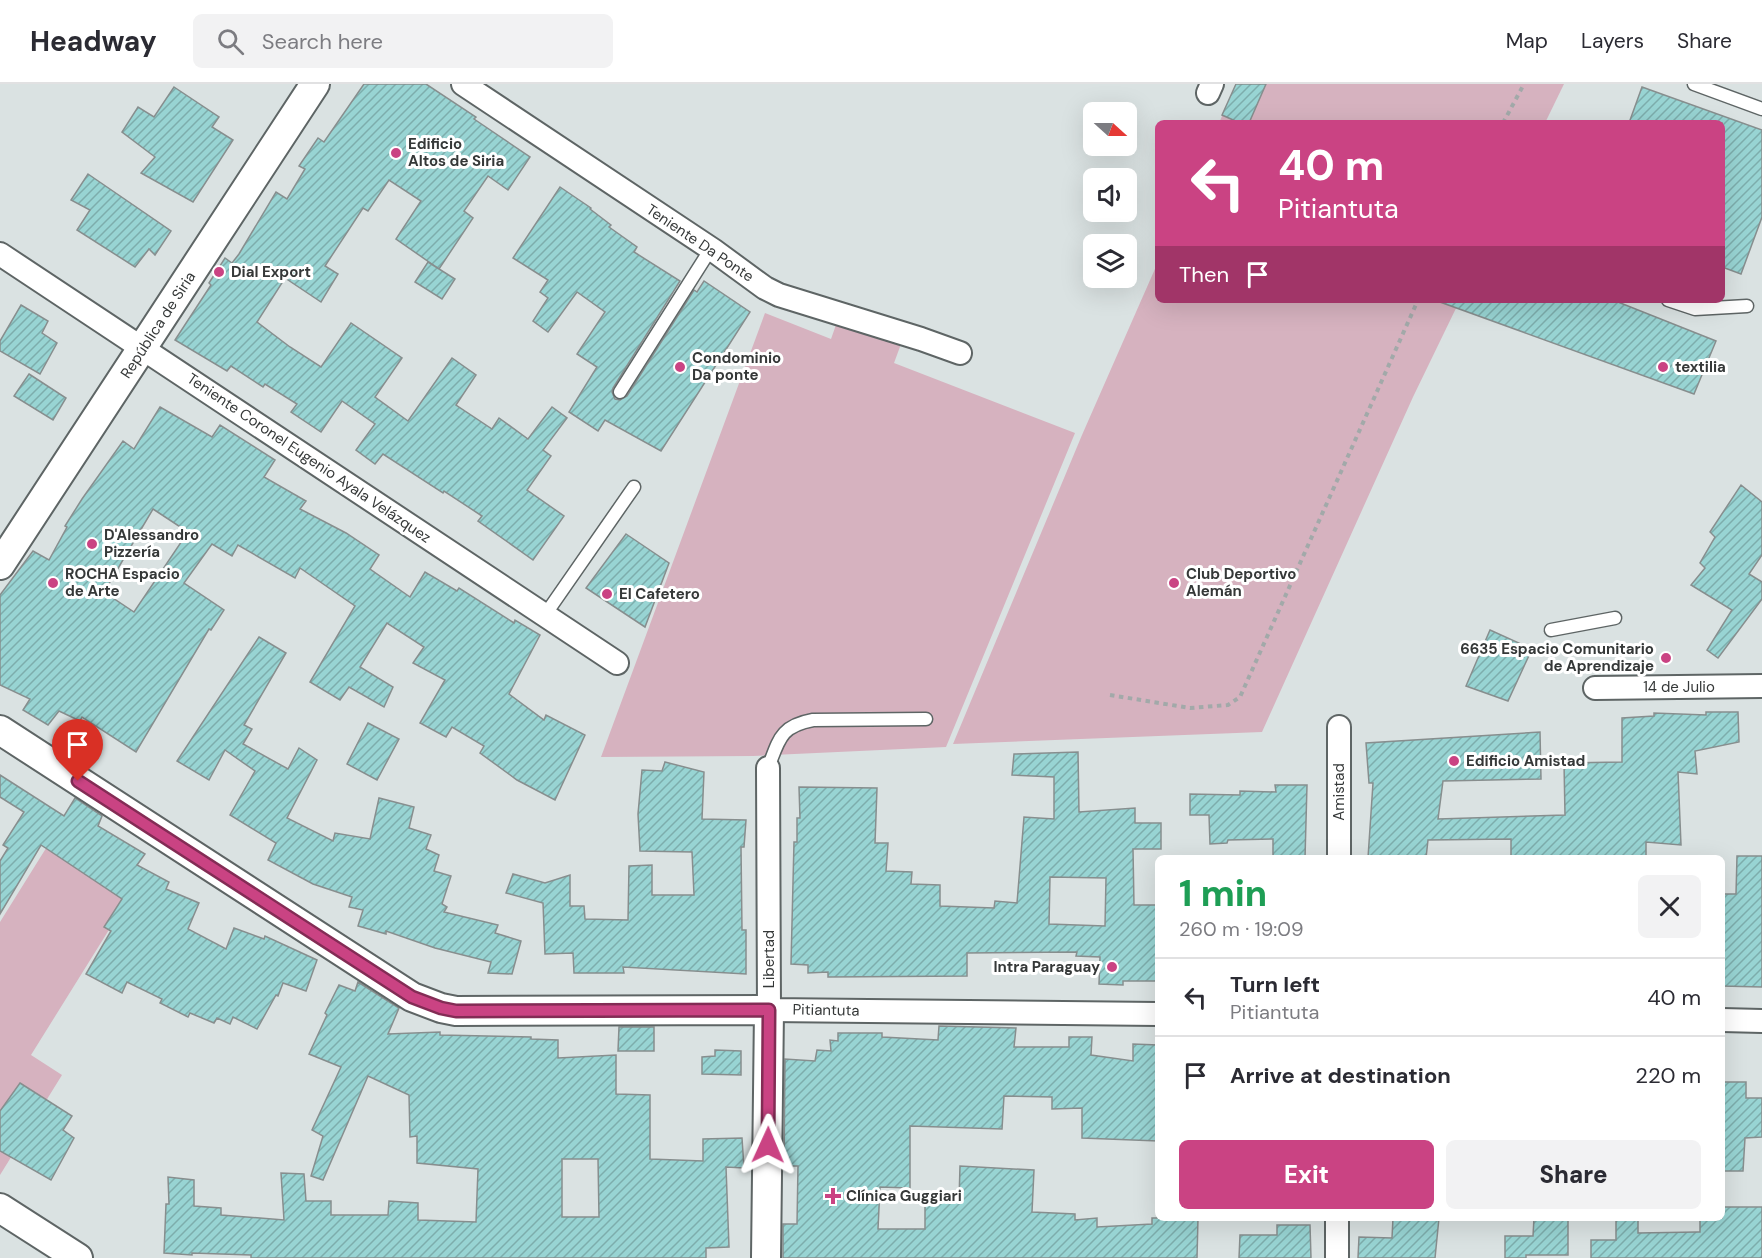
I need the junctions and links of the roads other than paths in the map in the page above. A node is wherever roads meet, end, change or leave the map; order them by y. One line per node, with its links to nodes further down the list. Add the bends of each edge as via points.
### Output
1 (315, 84): 9 (street, República de Siria)
2 (463, 84): 5 (street, Teniente Da Ponte)
3 (1694, 84): 4 (lane)
4 (1762, 109)
5 (713, 250): 10 (street, Teniente Da Ponte, via 779,295); 11 (lane)
6 (0, 254): 9 (street, Teniente Coronel Eugenio Ayala Velázquez)
7 (1677, 303): 8 (lane, via 1695,309)
8 (1747, 306)
9 (143, 347): 13 (street, República de Siria); 14 (street, Teniente Coronel Eugenio Ayala Velázquez)
10 (960, 353)
11 (620, 392)
12 (634, 487): 14 (lane)
13 (0, 565)
14 (545, 615): 17 (street, Teniente Coronel Eugenio Ayala Velázquez)
15 (1615, 618): 16 (lane)
16 (1551, 630)
17 (617, 663)
18 (1762, 686): 19 (street, 14 de Julio)
19 (1595, 688)
20 (926, 718): 23 (lane, via 796,723 781,736)
21 (1339, 727): 24 (street, Amistad)
22 (0, 730): 25 (street, Pitiantuta, via 412,997 441,1008)
23 (768, 768): 25 (street, Libertad)
24 (1339, 855)
25 (769, 1010): 26 (street, Pitiantuta); 32 (street, Libertad)
26 (1155, 1014)
27 (1725, 1020): 28 (street)
28 (1762, 1021)
29 (0, 1208): 31 (street)
30 (1337, 1221): 33 (street)
31 (78, 1258)
32 (766, 1258)
33 (1337, 1258)

